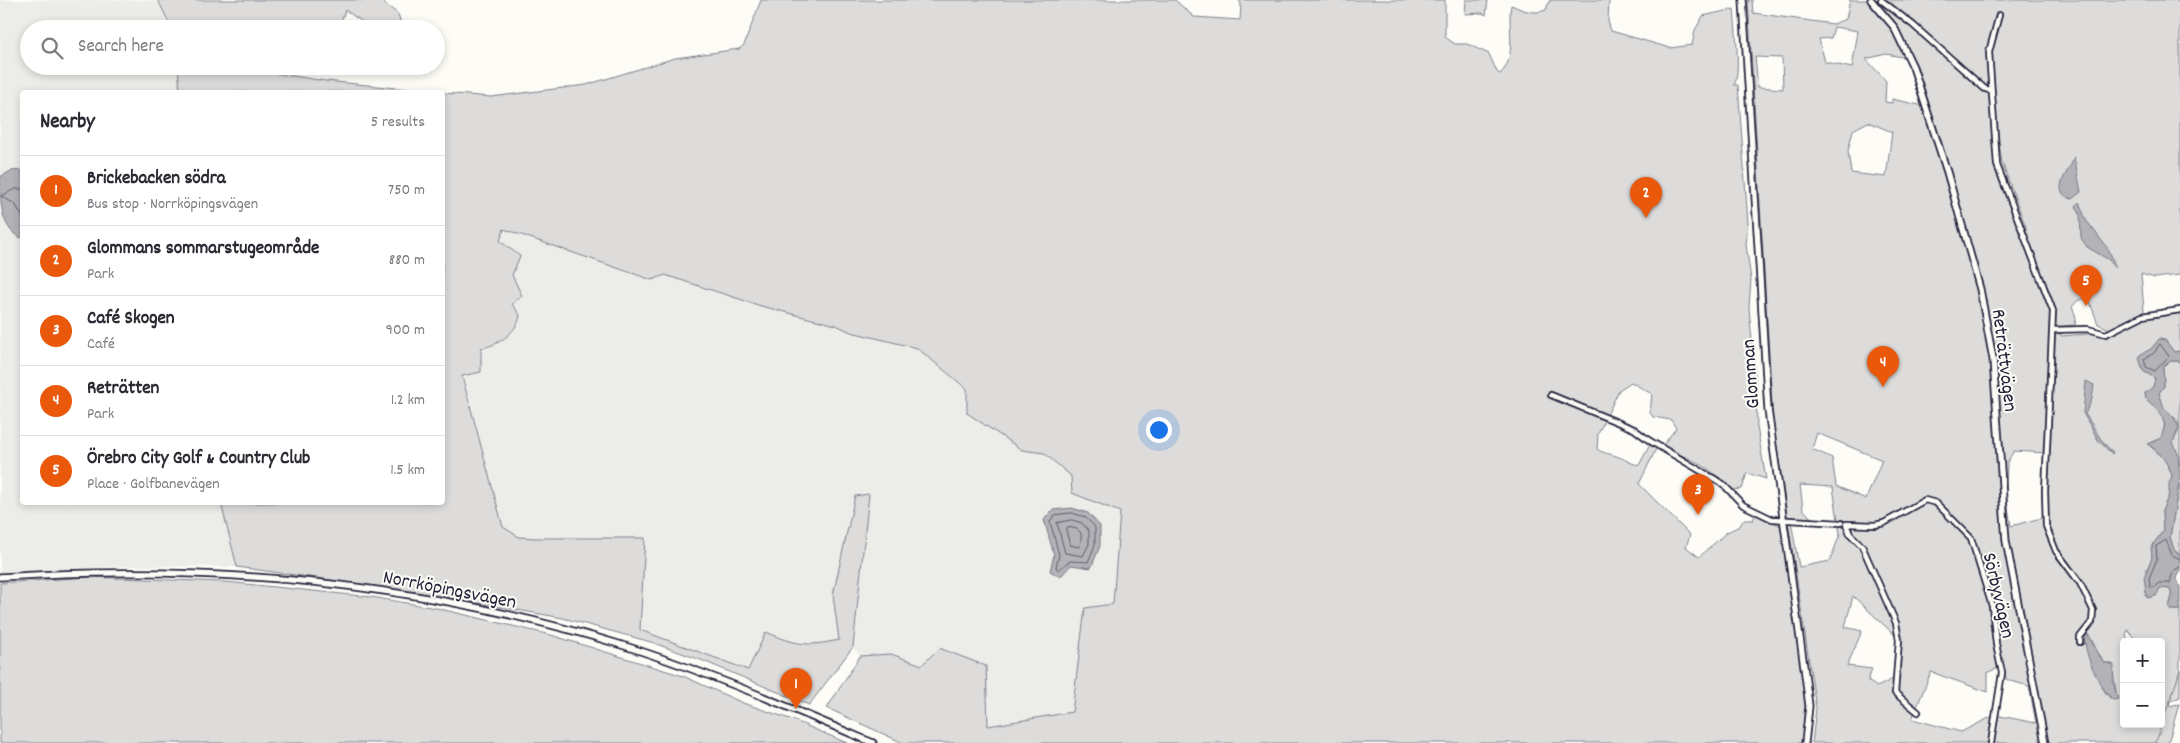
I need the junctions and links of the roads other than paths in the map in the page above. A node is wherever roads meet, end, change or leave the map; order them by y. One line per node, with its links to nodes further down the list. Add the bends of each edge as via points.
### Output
1 (1743, 0): 9 (main road, Glomman, via 1765,379)
2 (1871, 0): 17 (main road, Reträttvägen, via 1894,27 1914,68 1982,297 1993,359 2006,541)
3 (1881, 0): 5 (street, via 1982,86)
4 (1999, 15): 5 (street, via 1989,52)
5 (1991, 90): 7 (street, via 1999,172 2052,305)
6 (2180, 310): 7 (street, via 2142,316 2106,334 2088,329)
7 (2053, 330): 12 (street, via 2046,526 2056,551 2080,583 2093,610 2094,616)
8 (1550, 395): 9 (street, Sörbyvägen, via 1628,426 1723,484 1743,505 1772,519)
9 (1783, 520): 10 (street, Sörbyvägen); 15 (main road, Glomman, via 1807,689)
10 (1844, 524): 13 (street, via 1862,546 1896,623 1899,640 1895,693); 16 (street, Sörbyvägen, via 1884,523 1927,500 1936,502 1971,538 1992,606 2001,660 2002,683)
11 (0, 576): 14 (main road, Norrköpingsvägen, via 192,573 320,582 411,595 500,613 624,646 760,695)
12 (2080, 642)
13 (1918, 712)
14 (873, 743)
15 (1805, 743)
16 (1991, 743)
17 (2045, 743)

